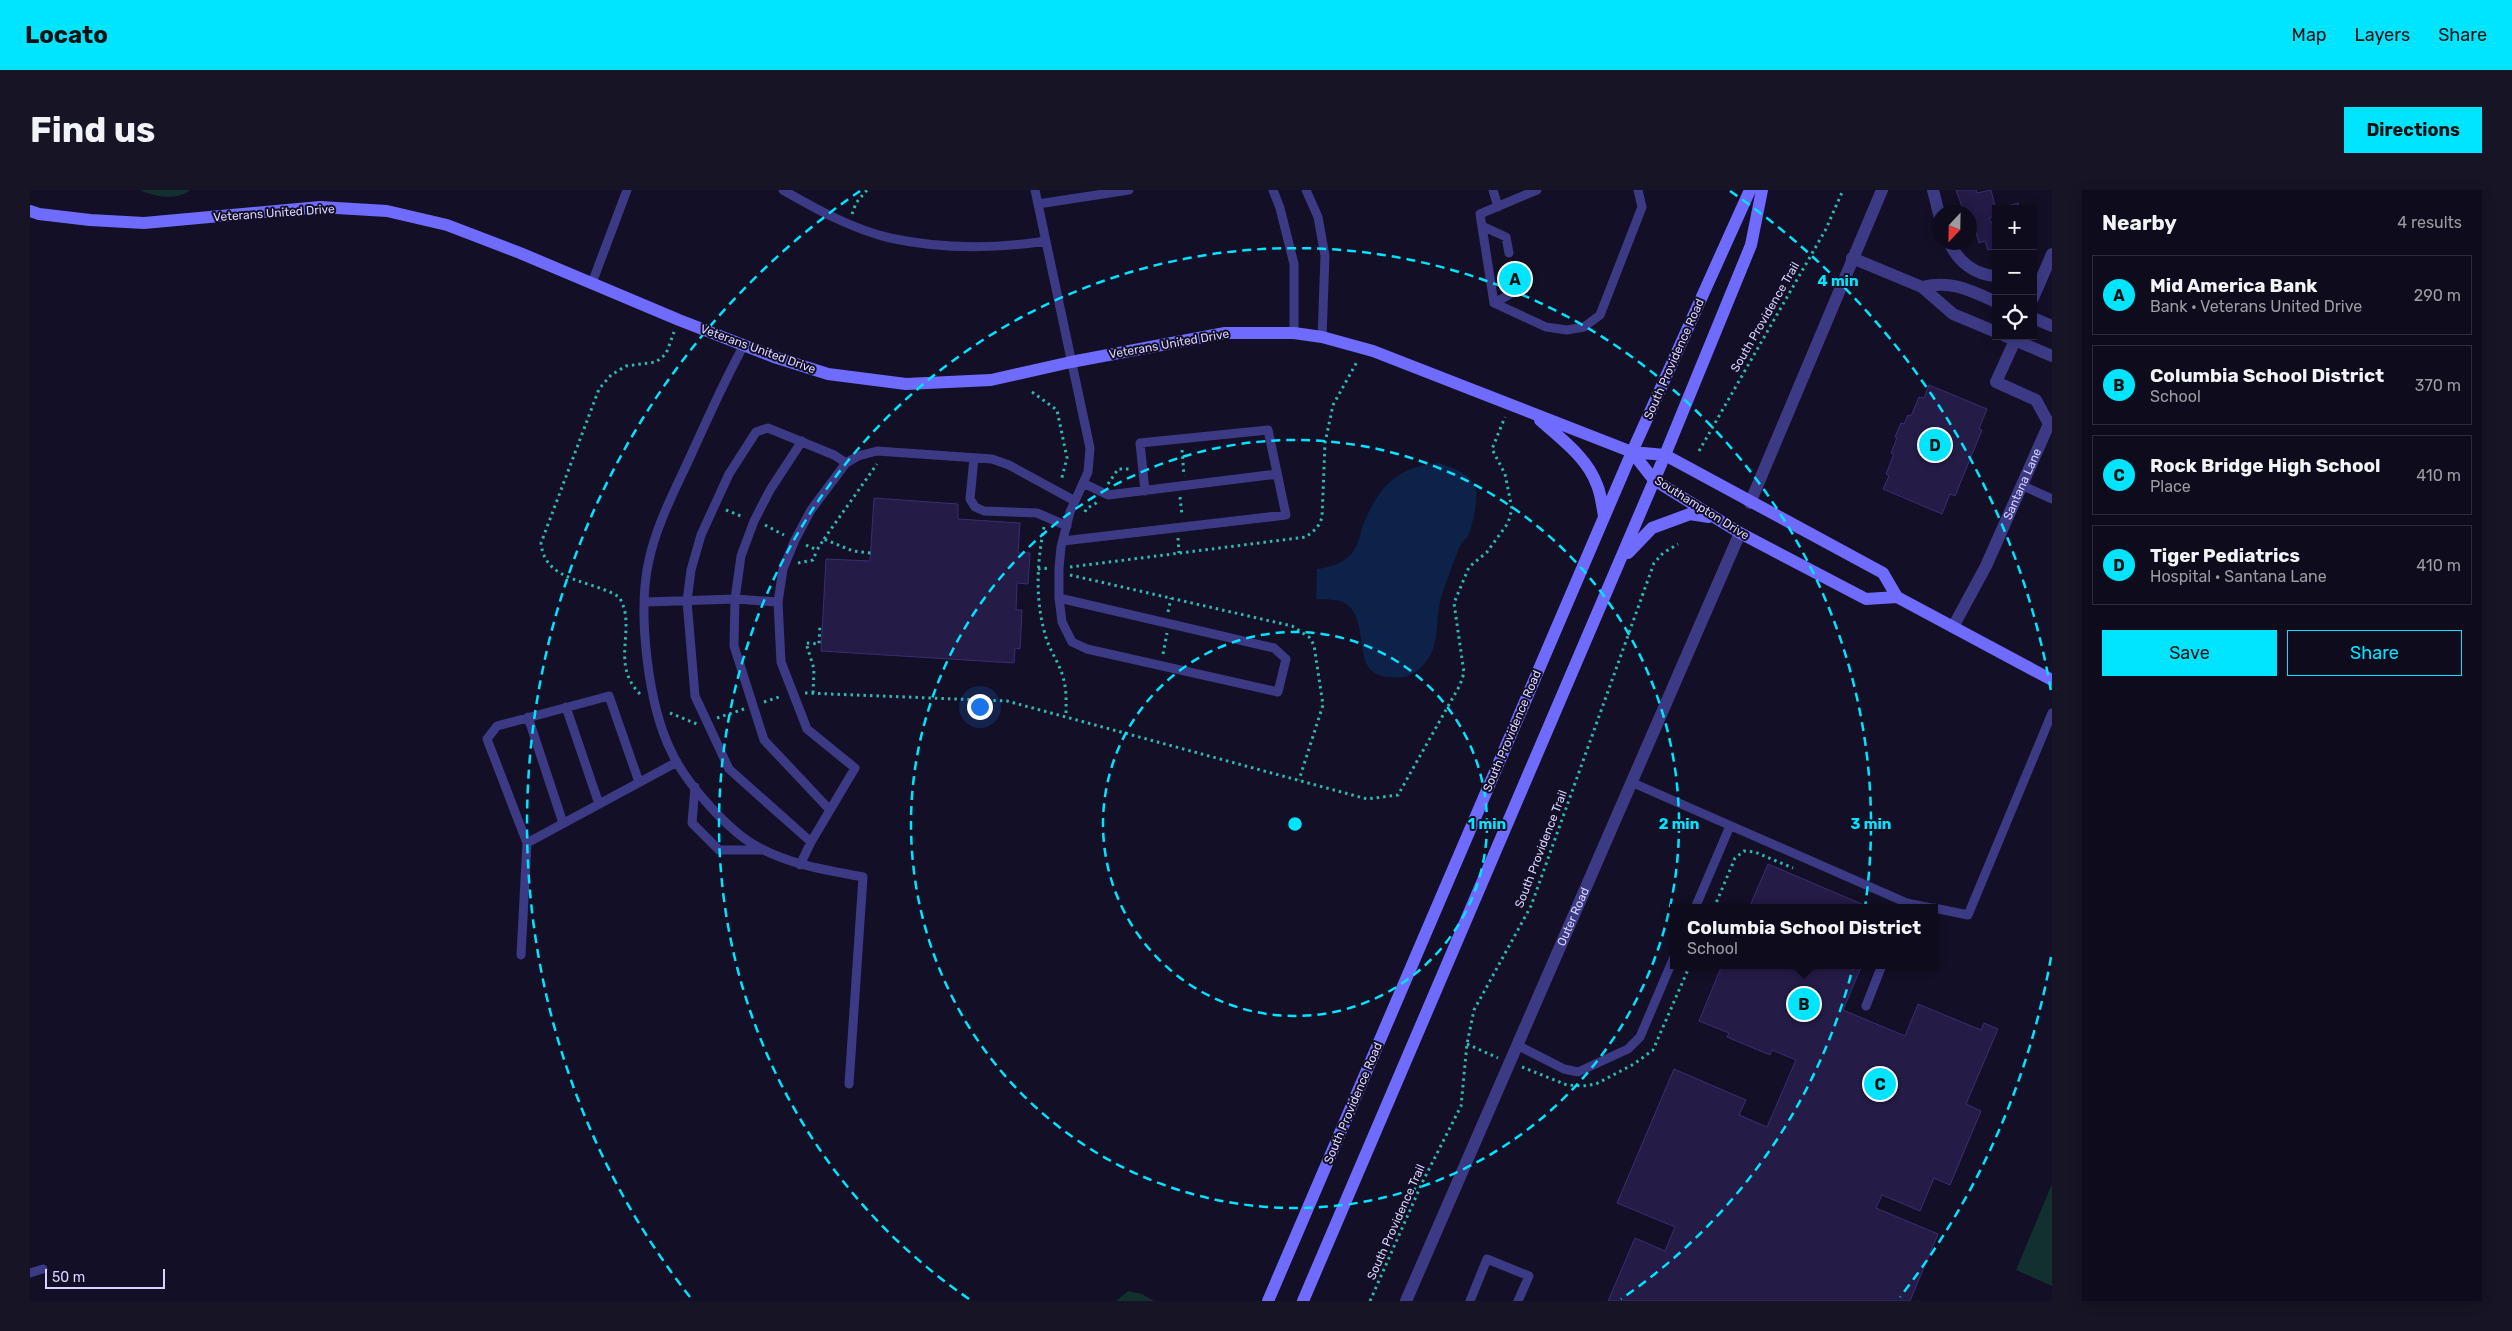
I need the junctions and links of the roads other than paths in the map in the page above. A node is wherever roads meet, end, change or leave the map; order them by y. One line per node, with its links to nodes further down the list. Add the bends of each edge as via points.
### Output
1 (629, 190): 26 (lane)
2 (782, 190): 19 (lane, via 849,224 889,238 977,247)
3 (1035, 190): 14 (lane)
4 (1129, 190): 14 (lane)
5 (1272, 190): 35 (lane, via 1280,208 1294,264)
6 (1306, 190): 36 (lane, via 1318,217 1325,256)
7 (1493, 190): 16 (lane)
8 (1537, 190): 16 (lane)
9 (1638, 190): 31 (lane, via 1642,207 1600,315 1584,327 1567,330 1546,327)
10 (1750, 190): 44 (main road, South Providence Road)
11 (1762, 190): 45 (main road, via 1751,245)
12 (1882, 190): 23 (street)
13 (1933, 190): 15 (street)
14 (1038, 204): 19 (lane)
15 (1937, 205)
16 (1498, 207): 18 (lane, via 1480,214)
17 (30, 211): 26 (main road, Veterans United Drive, via 90,220 144,223 320,207 387,211 447,225)
18 (1482, 226): 21 (lane, via 1506,237); 31 (lane)
19 (1046, 241): 41 (lane)
20 (1954, 250): 25 (street, via 1964,264)
21 (1509, 253)
22 (2052, 254): 24 (street)
23 (1852, 258): 28 (street); 55 (street)
24 (2039, 273): 29 (street)
25 (1992, 275)
26 (592, 283): 39 (main road, Veterans United Drive)
27 (1513, 284): 31 (lane, via 1514,292)
28 (1922, 288): 30 (street, via 1939,283 1967,289); 34 (street, via 1953,314)
29 (2034, 295)
30 (1992, 300)
31 (1494, 303)
32 (2037, 320): 33 (street)
33 (2052, 326)
34 (1992, 330)
35 (1294, 333): 36 (main road, Veterans United Drive); 41 (main road, Veterans United Drive, via 1225,333)
36 (1322, 337): 42 (main road, Veterans United Drive, via 1364,348)
37 (2011, 340): 51 (street, Santana Lane, via 1996,382 2036,400 2049,424)
38 (2016, 340): 40 (street)
39 (744, 345): 41 (main road, Veterans United Drive, via 828,374 906,384 991,380); 66 (lane, via 661,523 649,561)
40 (2052, 356)
41 (1071, 362): 50 (lane, via 1090,448 1088,472)
42 (1534, 414): 44 (main road, Veterans United Drive); 56 (main road, via 1579,455 1592,472)
43 (802, 441): 47 (lane); 64 (lane, via 754,521 741,556); 65 (lane, via 768,428 756,432 729,474 701,535 691,570)
44 (1632, 452): 45 (main road, Southampton Drive); 49 (main road, Southampton Drive); 56 (main road, South Providence Road)
45 (1665, 455): 49 (main road); 55 (main road, Southampton Drive)
46 (974, 458): 47 (lane, via 877,451); 54 (lane, via 992,459 1009,465); 58 (lane, via 970,499 975,507 984,511 1037,513)
47 (846, 463): 67 (lane, via 811,510 795,540 783,569)
48 (1277, 474): 52 (lane); 52 (lane, via 1268,430 1140,443); 60 (lane, via 1286,515)
49 (1654, 480): 57 (main road, Southampton Drive); 61 (main road)
50 (1083, 483): 52 (lane, via 1108,495); 54 (lane)
51 (2023, 486): 53 (lane); 68 (street, Santana Lane)
52 (1145, 490)
53 (2052, 499)
54 (1075, 501): 58 (lane)
55 (1750, 503): 62 (main road, Southampton Drive, via 1883,574)
56 (1604, 516): 96 (main road, South Providence Road)
57 (1715, 517): 59 (main road, Southampton Drive); 61 (main road, via 1690,514 1652,528 1635,543)
58 (1067, 526): 60 (lane)
59 (1740, 533): 62 (main road, Southampton Drive, via 1866,599); 75 (street, Outer Road)
60 (1063, 541): 63 (lane)
61 (1615, 571): 97 (main road)
62 (1897, 596): 68 (main road, Southampton Drive)
63 (1059, 598): 63 (lane, via 1062,622 1072,642 1087,649 1278,692 1286,659 1274,648)
64 (735, 599): 65 (lane); 67 (lane); 78 (lane, via 734,646 764,740)
65 (687, 601): 66 (lane); 81 (lane, via 695,696 729,769)
66 (646, 602): 73 (lane, via 646,655 655,706)
67 (778, 602): 78 (lane, via 781,662 807,729 855,768)
68 (1953, 627): 69 (main road, Southampton Drive)
69 (2052, 680)
70 (566, 707): 72 (lane); 74 (lane, via 609,696); 77 (lane)
71 (2052, 713): 87 (lane, via 1968,916)
72 (528, 717): 79 (lane); 82 (lane, via 497,726 487,738)
73 (677, 762): 74 (lane); 76 (lane)
74 (640, 782): 77 (lane)
75 (1631, 782): 80 (lane); 92 (street, Outer Road)
76 (695, 787): 83 (lane, via 731,827); 83 (lane, via 692,823 719,850)
77 (599, 804): 79 (lane)
78 (829, 809): 81 (lane)
79 (563, 823): 82 (lane)
80 (1730, 826): 85 (lane); 86 (lane)
81 (811, 842): 84 (lane)
82 (527, 843): 88 (lane)
83 (763, 850): 84 (lane)
84 (800, 866): 93 (lane, via 863,878)
85 (1697, 904)
86 (1904, 904)
87 (1938, 909)
88 (521, 956)
89 (1670, 966): 92 (lane, via 1640,1037 1628,1050 1578,1072 1564,1069)
90 (1880, 969): 91 (lane)
91 (1866, 1006)
92 (1517, 1045): 98 (street, Outer Road)
93 (849, 1084)
94 (43, 1269): 95 (lane)
95 (30, 1273)
96 (1268, 1301)
97 (1303, 1301)
98 (1406, 1301)
99 (1470, 1301): 100 (lane, via 1487,1259 1529,1276)
100 (1518, 1301)

